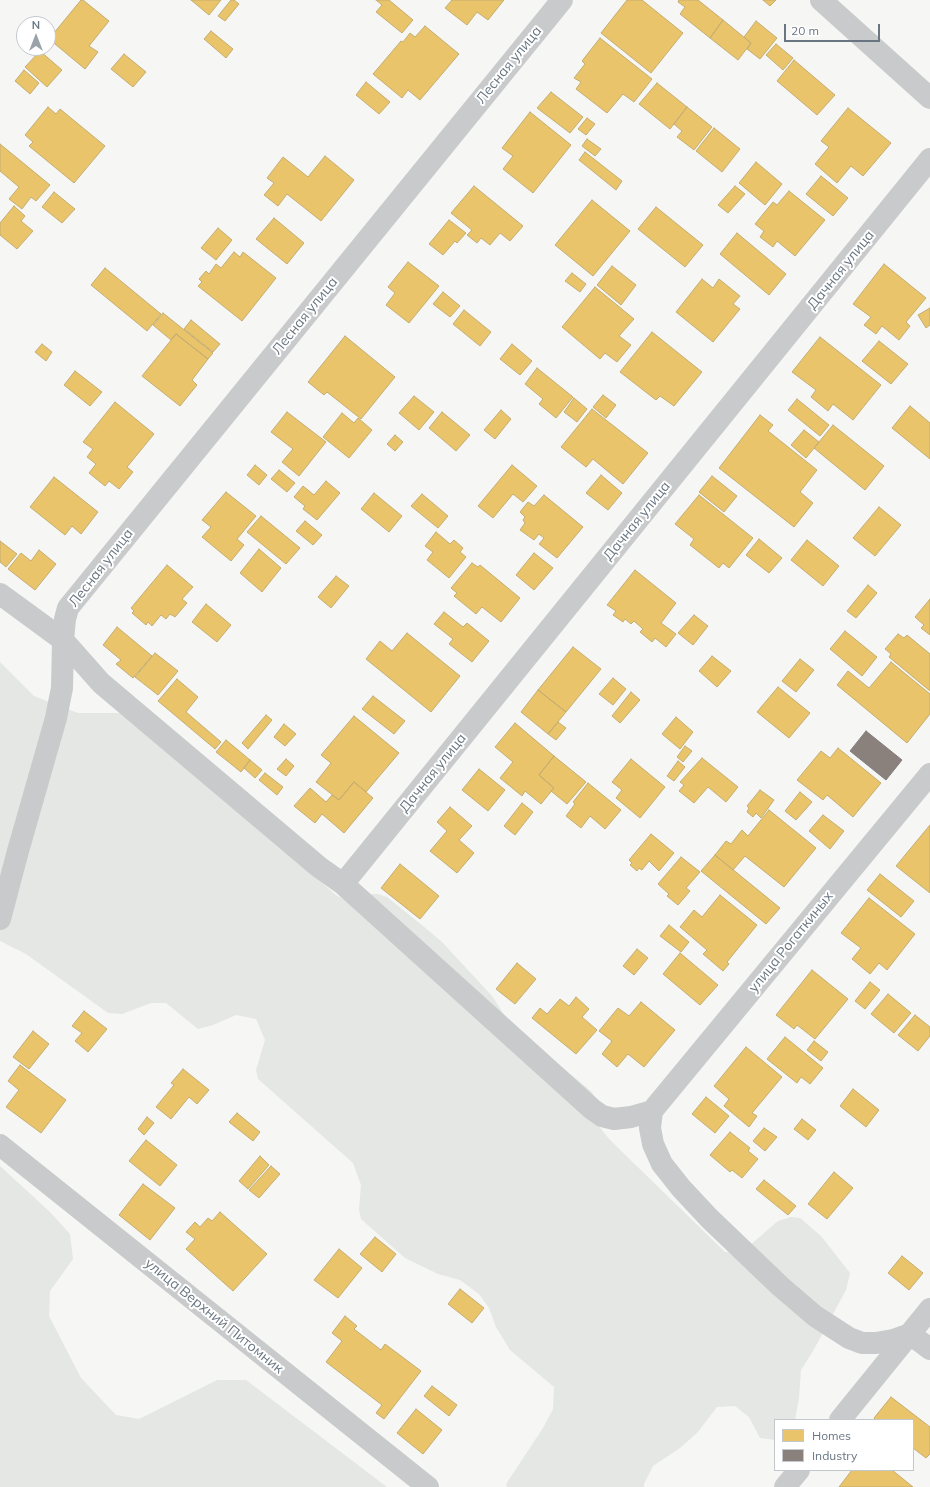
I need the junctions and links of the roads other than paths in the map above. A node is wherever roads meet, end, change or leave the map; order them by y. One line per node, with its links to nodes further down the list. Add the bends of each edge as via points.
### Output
1 (562, 0): 6 (street, Лесная улица, via 78,595 68,608)
2 (821, 0): 3 (street)
3 (930, 98)
4 (930, 159): 8 (street, Дачная улица)
5 (0, 594): 6 (street)
6 (63, 640): 8 (street, via 101,683 319,867); 9 (street, Лесная улица, via 62,688)
7 (930, 774): 10 (street, улица Рогаткиных)
8 (344, 884): 10 (street, via 592,1109 602,1116 614,1119)
9 (0, 919)
10 (652, 1111): 13 (street, via 650,1128 653,1144 662,1164 709,1218 803,1306 849,1338 862,1343 893,1340)
11 (0, 1145): 17 (street, улица Верхний Питомник)
12 (930, 1309): 13 (street)
13 (910, 1334): 14 (street); 15 (street)
14 (930, 1349)
15 (841, 1419)
16 (798, 1471): 18 (street)
17 (428, 1487)
18 (785, 1487)

